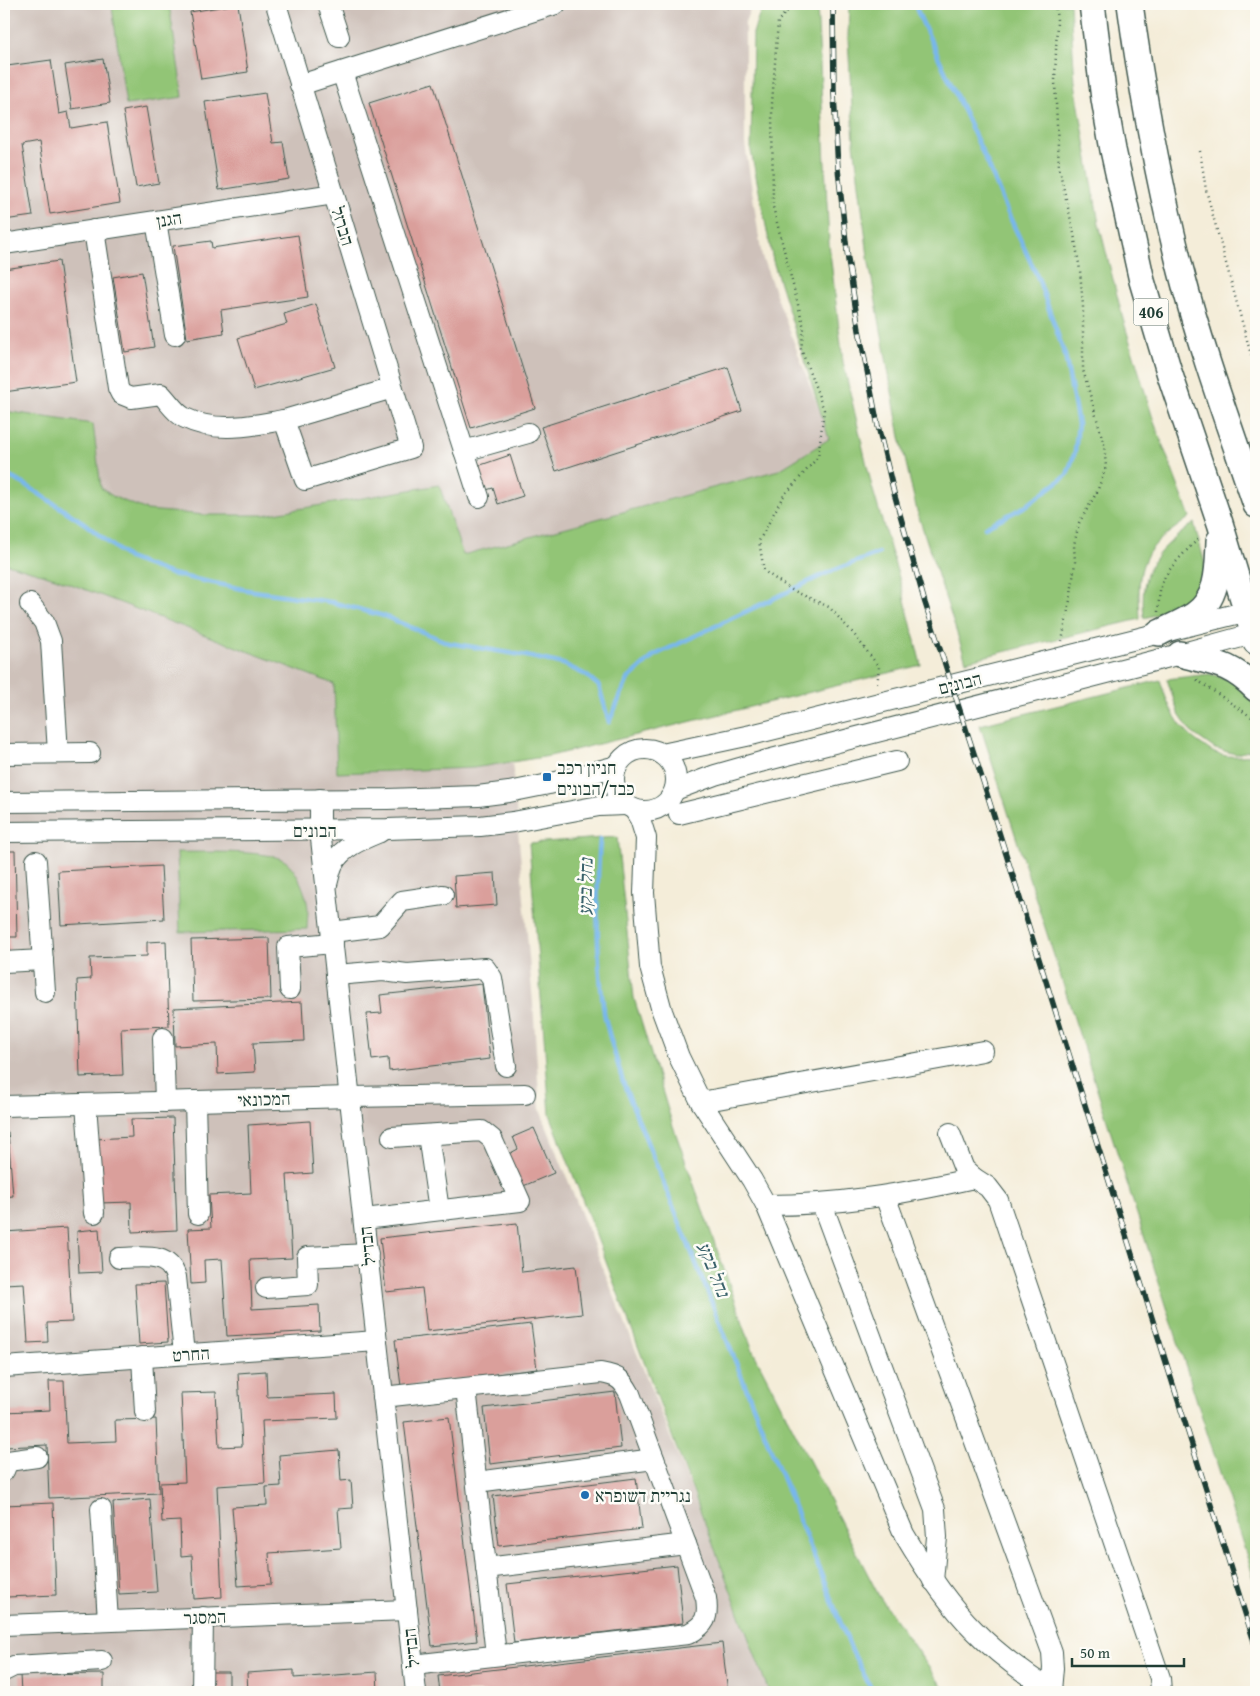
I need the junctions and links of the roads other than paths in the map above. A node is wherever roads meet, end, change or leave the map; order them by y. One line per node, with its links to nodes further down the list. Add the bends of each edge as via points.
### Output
1 (276, 4): 8 (street, הברזל)
2 (328, 4): 6 (street)
3 (556, 4): 7 (street)
4 (1092, 4): 20 (main road, 406, via 1113,150 1142,281)
5 (1130, 4): 19 (main road, 406, via 1153,141 1182,271 1208,363)
6 (339, 37)
7 (342, 72): 8 (street); 17 (street)
8 (300, 85): 9 (street, הברזל)
9 (334, 194): 10 (street, הגנן); 14 (street, הברזל)
10 (156, 221): 11 (street, הגנן); 13 (street)
11 (94, 230): 12 (street, הגנן); 15 (street, via 118,388 122,394 131,398 161,394 184,418 207,425 232,428)
12 (4, 244)
13 (175, 335)
14 (393, 388): 15 (street); 15 (street, הברזל, via 411,448 305,480)
15 (284, 420)
16 (528, 433): 17 (street)
17 (464, 452): 18 (street)
18 (479, 497)
19 (1256, 505)
20 (1220, 523): 22 (main road, 406); 23 (main road, via 1218,573 1206,603 1195,614)
21 (30, 604): 26 (street, via 44,622 51,641)
22 (1254, 626): 23 (street, הבונים); 24 (street, הבונים)
23 (1159, 633): 29 (street, הבונים)
24 (1180, 654): 25 (main road, via 1220,663 1234,670); 32 (street, הבונים, via 764,761)
25 (1256, 689)
26 (58, 753): 27 (street); 28 (street)
27 (90, 753)
28 (4, 754)
29 (662, 754): 31 (street, via 652,750 632,751); 32 (street, via 675,770)
30 (897, 762): 36 (street)
31 (617, 766): 33 (street, הבונים, via 549,784 478,796); 35 (street, via 614,787 618,797)
32 (675, 790): 36 (street, via 670,799)
33 (320, 799): 34 (street, הבונים); 38 (street, הבדיל)
34 (4, 802)
35 (630, 807): 36 (street, via 644,811); 37 (street, הבונים, via 599,806 480,826); 40 (street, via 644,829)
36 (671, 810): 40 (street, via 655,826)
37 (387, 829): 38 (street, הבונים); 42 (street, via 356,842 343,852 333,864)
38 (320, 830): 39 (street, הבונים); 42 (street, הבדיל)
39 (4, 832)
40 (646, 859): 57 (street, via 644,893 650,967 679,1057)
41 (36, 861): 45 (street)
42 (326, 886): 44 (street, הבדיל)
43 (443, 894): 44 (street, via 402,901 380,926)
44 (332, 938): 47 (street, הבדיל); 48 (street, via 288,947)
45 (43, 960): 46 (street); 49 (street)
46 (4, 962)
47 (336, 975): 52 (street, via 485,968 492,978); 54 (street, הבדיל)
48 (290, 989)
49 (45, 992)
50 (163, 1038): 56 (street)
51 (983, 1051): 57 (street)
52 (506, 1066)
53 (525, 1094): 54 (street, המכונאי)
54 (350, 1096): 55 (street, המכונאי); 70 (street, הבדיל)
55 (196, 1101): 56 (street, המכונאי); 69 (street)
56 (165, 1102): 58 (street, המכונאי)
57 (701, 1102): 66 (street)
58 (86, 1104): 59 (street, המכונאי); 68 (street)
59 (4, 1106)
60 (950, 1133): 63 (street, via 964,1169)
61 (428, 1134): 62 (street); 67 (street); 67 (street, via 482,1131 492,1138 520,1201)
62 (392, 1137)
63 (974, 1178): 64 (street); 100 (street, via 988,1187 998,1200 1160,1678)
64 (885, 1196): 65 (street); 99 (street, via 1052,1652)
65 (822, 1204): 66 (street); 88 (street, via 935,1510 937,1537)
66 (766, 1205): 88 (street, via 904,1534)
67 (439, 1210): 70 (street)
68 (94, 1213)
69 (198, 1214)
70 (364, 1219): 71 (street, הבדיל)
71 (368, 1254): 73 (street, via 307,1257 308,1284); 74 (street, הבדיל)
72 (119, 1258): 75 (street, via 160,1258 173,1267)
73 (266, 1288)
74 (378, 1342): 75 (street, החרט); 79 (street, הבדיל)
75 (184, 1354): 76 (street, החרט)
76 (142, 1357): 77 (street, החרט); 80 (street)
77 (4, 1366)
78 (466, 1388): 79 (street); 82 (street, via 601,1373 612,1375 622,1380 630,1394); 84 (street)
79 (384, 1397): 89 (street, הבדיל)
80 (144, 1412)
81 (37, 1457): 83 (street, via 8,1461)
82 (654, 1460): 84 (street); 86 (street)
83 (4, 1472)
84 (477, 1482): 87 (street)
85 (101, 1509): 91 (street)
86 (686, 1544): 87 (street); 93 (street, via 708,1610 700,1628 688,1634)
87 (486, 1568): 93 (street)
88 (933, 1581): 99 (street, via 974,1630)
89 (407, 1610): 90 (street, המסגר); 95 (street, הבדיל)
90 (203, 1617): 91 (street, המסגר); 97 (street)
91 (108, 1621): 92 (street, המסגר)
92 (4, 1625)
93 (496, 1655): 95 (street)
94 (102, 1661): 96 (street, via 14,1666)
95 (413, 1665): 98 (street, הבדיל)
96 (4, 1672)
97 (202, 1692)
98 (416, 1692)
99 (1052, 1692)
100 (1161, 1692)

